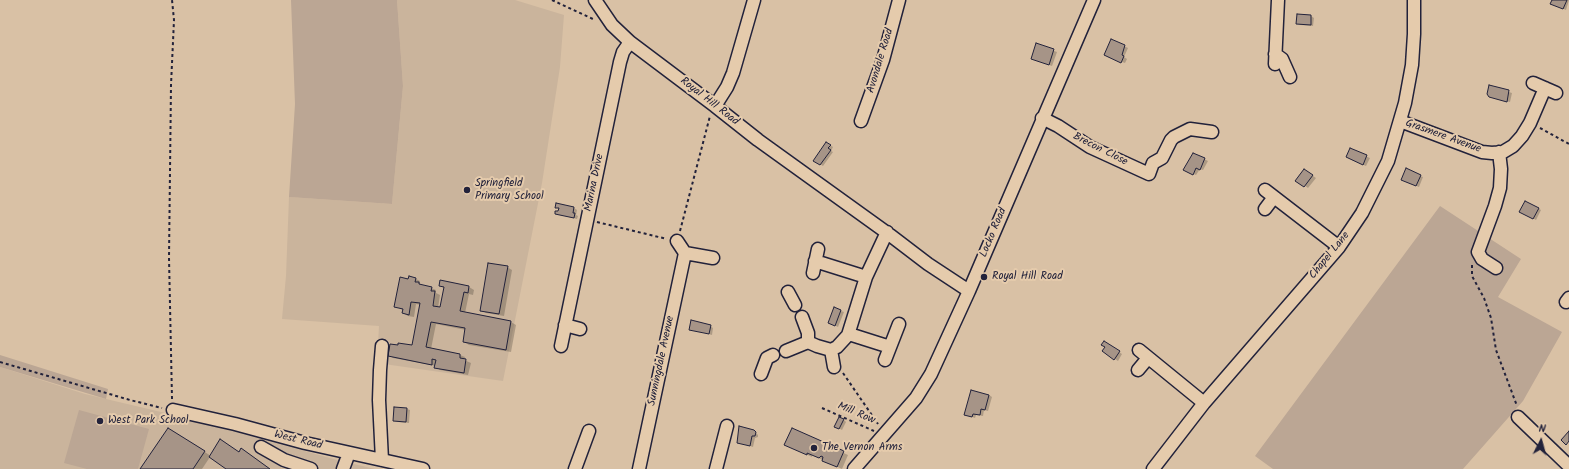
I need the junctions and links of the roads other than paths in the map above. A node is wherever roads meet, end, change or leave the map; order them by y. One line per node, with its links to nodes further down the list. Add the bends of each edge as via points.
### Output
1 (595, 0): 7 (street, Royal Hill Road, via 612,25)
2 (754, 0): 10 (street, via 733,73)
3 (899, 0): 12 (street, Avondale Road, via 883,60)
4 (1094, 0): 11 (street, Locko Road)
5 (1278, 0): 8 (street, via 1275,59 1282,59)
6 (1414, 0): 13 (street, Chapel Lane, via 1410,83)
7 (630, 42): 10 (street, Royal Hill Road); 30 (street, Marina Drive, via 621,57)
8 (1290, 76)
9 (1533, 83): 15 (street, Grasmere Avenue, via 1551,91 1517,143)
10 (715, 106): 17 (street, Royal Hill Road, via 758,140)
11 (1042, 118): 14 (street, Brecon Close, via 1090,147 1149,174 1153,163 1162,158 1171,140 1177,135 1190,129); 25 (street, Locko Road)
12 (862, 121)
13 (1400, 121): 15 (street, Grasmere Avenue, via 1482,152); 19 (street, Chapel Lane, via 1377,184 1362,213)
14 (1212, 132)
15 (1499, 152): 22 (street, via 1500,188 1478,249 1482,259)
16 (1265, 209): 19 (street, via 1270,194)
17 (887, 232): 24 (street); 25 (street, Royal Hill Road, via 928,264)
18 (677, 241): 20 (street)
19 (1339, 247): 46 (street, Chapel Lane)
20 (686, 253): 21 (street); 59 (street, Sunningdale Avenue)
21 (713, 258)
22 (1496, 268)
23 (813, 273): 24 (street, via 817,255)
24 (866, 277): 32 (street)
25 (969, 291): 61 (street, Locko Road, via 924,387)
26 (788, 292): 27 (street)
27 (795, 305)
28 (802, 318): 33 (street, via 808,333)
29 (898, 324): 36 (street)
30 (565, 326): 31 (street); 35 (street, Marina Drive)
31 (580, 329)
32 (849, 334): 36 (street); 37 (street)
33 (808, 342): 37 (street); 39 (street)
34 (382, 346): 53 (street, via 379,400)
35 (561, 346)
36 (890, 347): 42 (street)
37 (831, 350): 43 (street)
38 (1139, 350): 41 (street)
39 (786, 351)
40 (773, 355): 45 (street, via 767,358)
41 (1148, 358): 44 (street); 46 (street)
42 (885, 360)
43 (838, 370)
44 (1138, 370)
45 (761, 374)
46 (1204, 404): 62 (street, Chapel Lane)
47 (172, 410): 52 (street, West Road)
48 (1518, 417): 54 (street)
49 (727, 426): 60 (street)
50 (589, 431): 58 (street)
51 (261, 447): 55 (street, via 284,460)
52 (349, 453): 53 (street, West Road); 56 (street)
53 (382, 460): 57 (street, West Road)
54 (1569, 466)
55 (311, 469)
56 (343, 469)
57 (423, 469)
58 (575, 469)
59 (639, 469)
60 (716, 469)
61 (854, 469)
62 (1153, 469)

